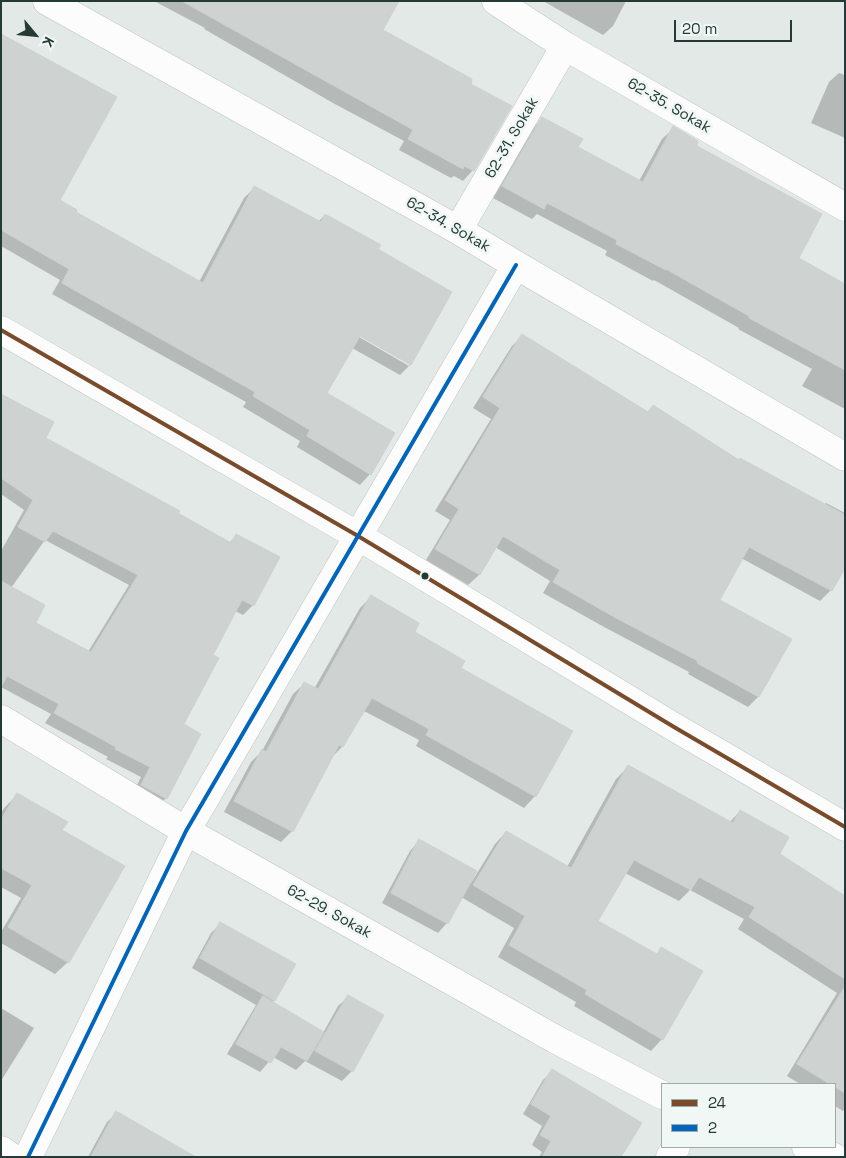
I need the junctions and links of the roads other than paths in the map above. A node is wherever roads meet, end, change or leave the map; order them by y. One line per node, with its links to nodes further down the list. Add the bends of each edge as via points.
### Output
1 (47, 1): 5 (street, 62-34. Sokak)
2 (496, 1): 3 (street, 62-35. Sokak)
3 (565, 46): 4 (street, 62-35. Sokak); 5 (street, 62-31. Sokak)
4 (845, 208)
5 (458, 230): 6 (street, 62-34. Sokak)
6 (516, 265): 8 (street, 62-34. Sokak); 9 (street)
7 (1, 330): 9 (street)
8 (845, 457)
9 (358, 536): 11 (street); 12 (street)
10 (1, 719): 12 (street, 62-29. Sokak)
11 (845, 827)
12 (186, 832): 13 (street, 62-29. Sokak, via 555,1039); 17 (street)
13 (661, 1094)
14 (809, 1148): 18 (street)
15 (1, 1150): 16 (street)
16 (10, 1157)
17 (28, 1157)
18 (834, 1157)

